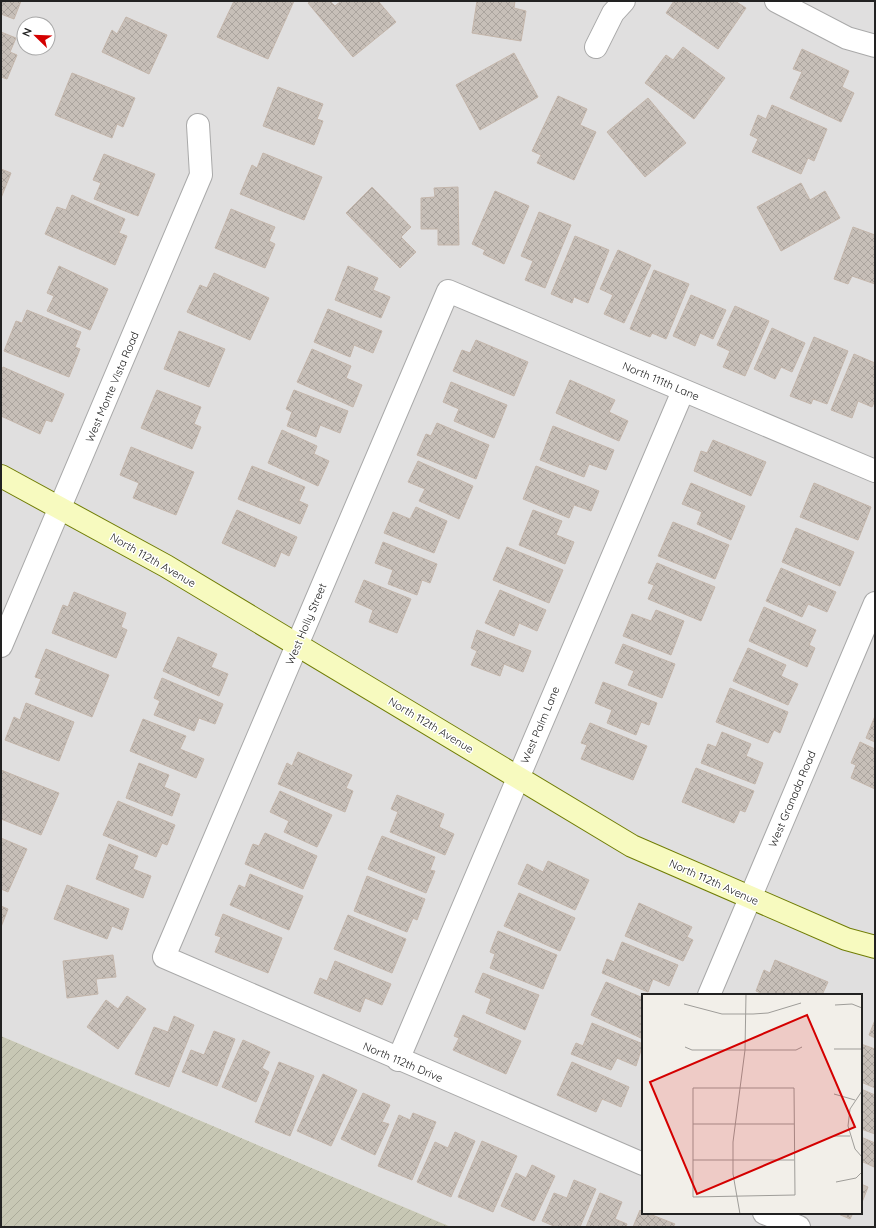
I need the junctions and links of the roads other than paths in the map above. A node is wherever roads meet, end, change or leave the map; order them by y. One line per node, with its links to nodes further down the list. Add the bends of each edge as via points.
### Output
1 (624, 1): 3 (street, via 613,13)
2 (776, 1): 4 (street, via 847,38)
3 (596, 46)
4 (875, 46)
5 (198, 125): 10 (street, West Monte Vista Road, via 201,175)
6 (448, 291): 7 (street, North 111th Lane); 12 (street, West Holly Street)
7 (683, 390): 8 (street, North 111th Lane); 14 (street, West Palm Lane)
8 (875, 471)
9 (1, 476): 10 (street, North 112th Avenue)
10 (60, 508): 12 (street, North 112th Avenue, via 166,566); 13 (street, West Monte Vista Road)
11 (875, 603): 15 (street, West Granada Road)
12 (297, 645): 14 (street, North 112th Avenue); 17 (street, West Holly Street)
13 (1, 646)
14 (518, 778): 15 (street, North 112th Avenue, via 632,846); 19 (street, West Palm Lane)
15 (750, 898): 16 (street, North 112th Avenue, via 846,939); 18 (street, West Granada Road)
16 (875, 947)
17 (164, 957): 19 (street, North 112th Drive)
18 (709, 994)
19 (398, 1060): 20 (street, North 112th Drive)
20 (641, 1159)
21 (766, 1214): 22 (street)
22 (799, 1227)

